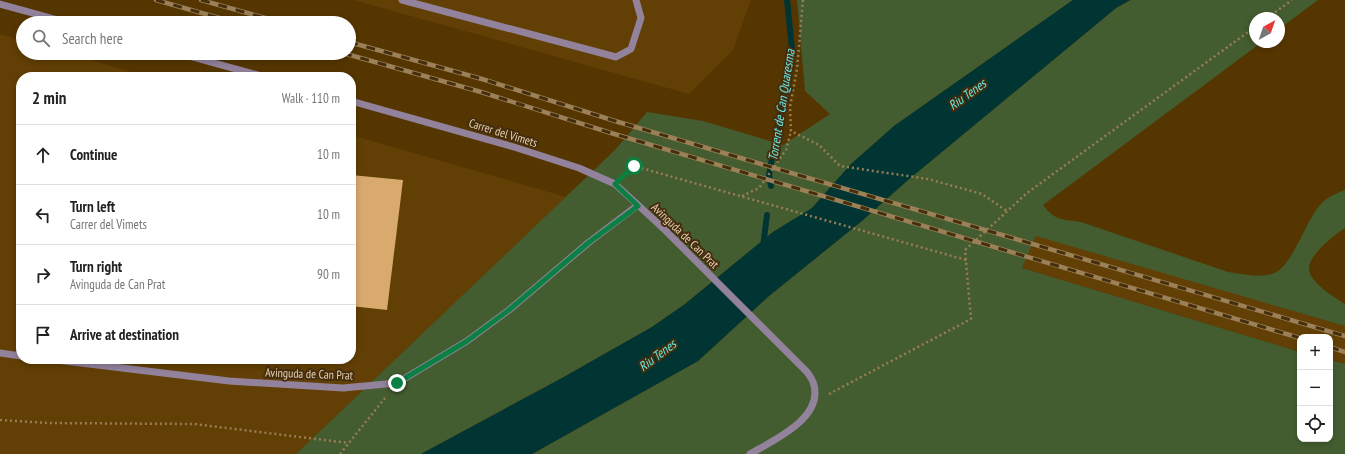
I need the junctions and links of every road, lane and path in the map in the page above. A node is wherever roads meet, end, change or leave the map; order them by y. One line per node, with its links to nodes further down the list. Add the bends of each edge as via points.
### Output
1 (402, 0): 2 (street, via 616,57 630,49 641,18)
2 (636, 0)
3 (804, 0): 12 (path, via 797,69 790,107)
4 (1292, 0): 6 (path)
5 (0, 4): 7 (street)
6 (1275, 12)
7 (43, 16)
8 (1249, 31): 16 (path, via 1027,193)
9 (203, 60): 10 (street)
10 (247, 72)
11 (356, 102): 13 (street, Carrer del Vimets, via 514,147 579,168)
12 (791, 131): 14 (path, via 786,150 760,188); 16 (path, via 819,145 840,166 928,179 982,194)
13 (615, 184): 14 (path, via 634,166); 15 (street, Carrer del Vimets)
14 (742, 197): 17 (path)
15 (638, 206): 21 (street, Avinguda de Can Prat, via 467,341); 22 (street, Avinguda de Can Prat, via 807,372 813,382)
16 (1007, 211): 17 (path, via 965,250)
17 (966, 260): 22 (path, via 971,319)
18 (0, 353): 19 (street)
19 (16, 355)
20 (89, 364): 21 (street, Avinguda de Can Prat, via 229,381 343,388)
21 (397, 383): 24 (path)
22 (815, 402): 26 (street, via 809,414 788,431)
23 (0, 420): 24 (path, via 47,423 194,424)
24 (349, 443): 25 (path)
25 (340, 454)
26 (750, 454)

